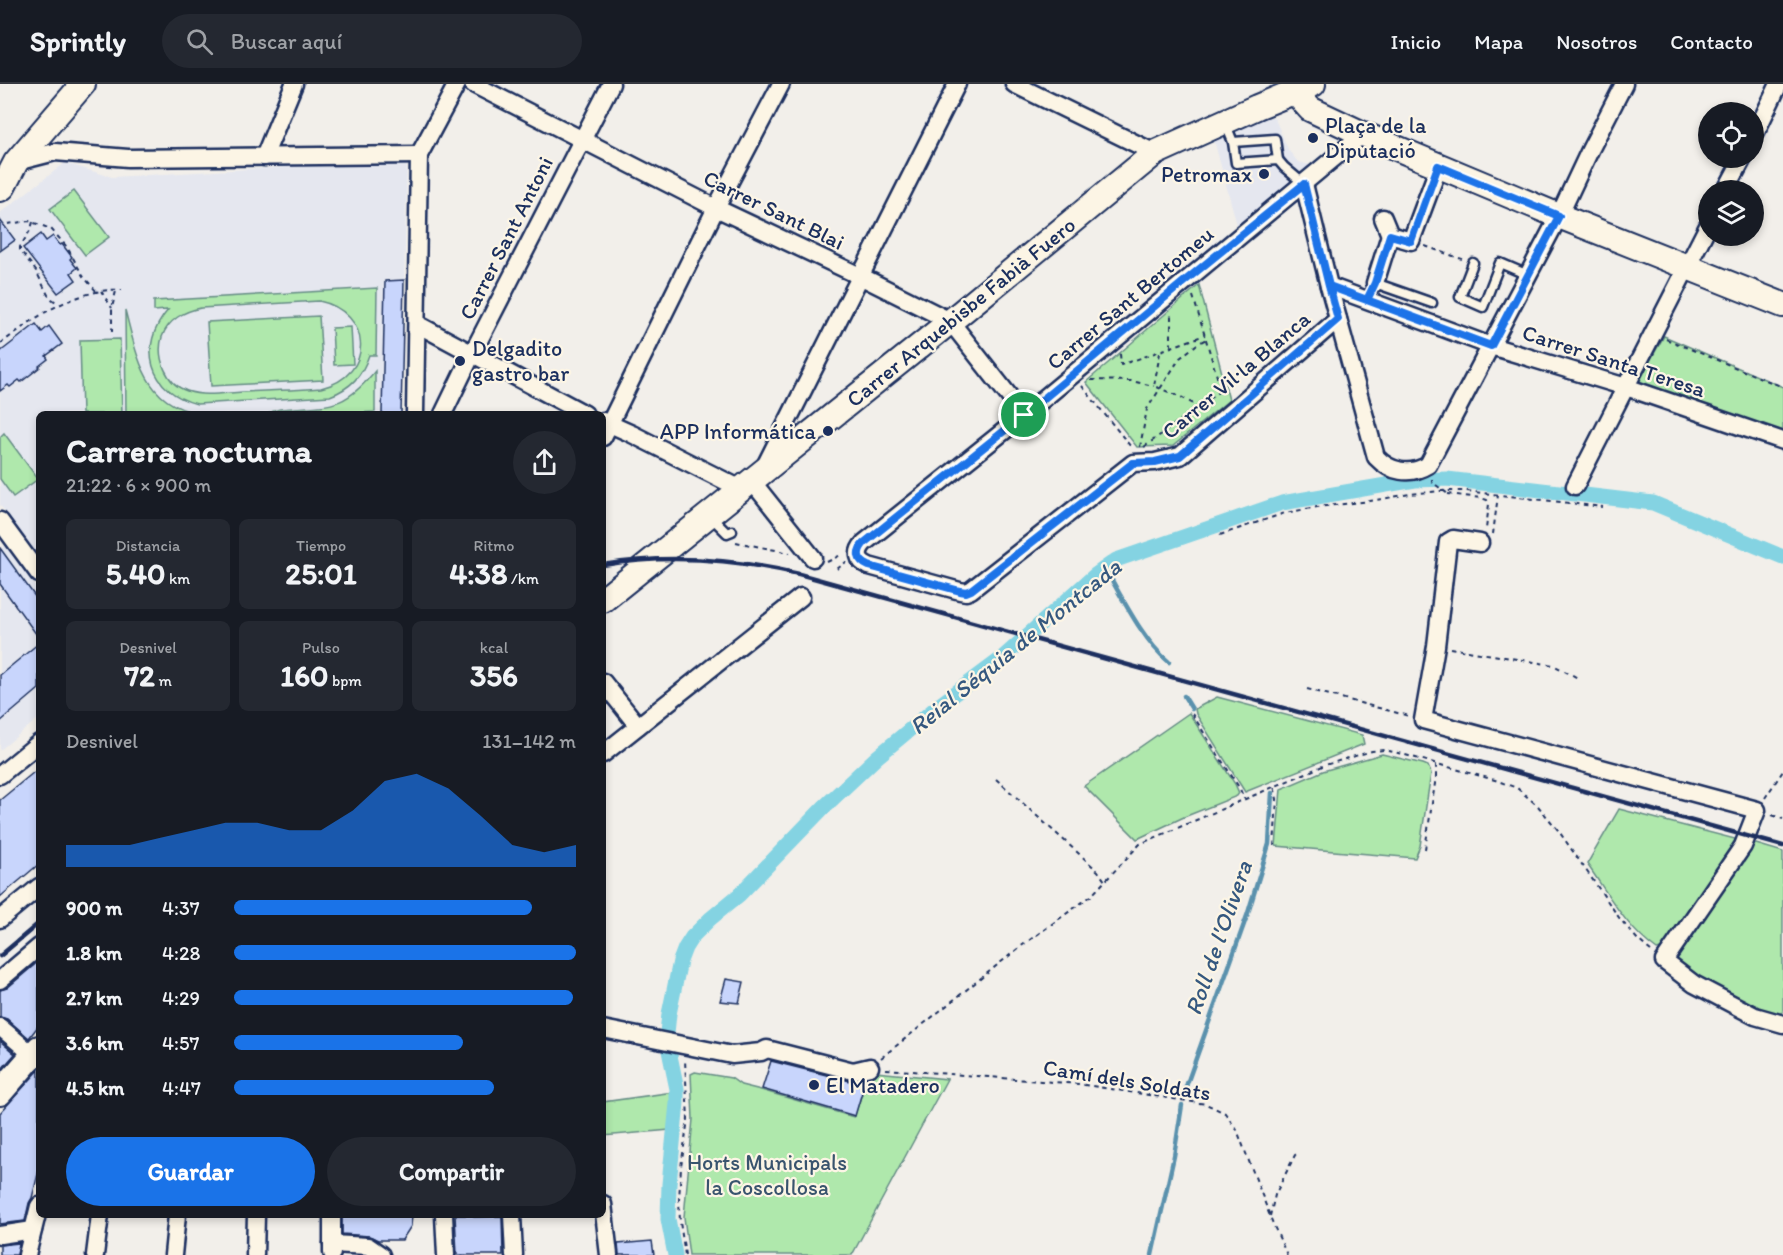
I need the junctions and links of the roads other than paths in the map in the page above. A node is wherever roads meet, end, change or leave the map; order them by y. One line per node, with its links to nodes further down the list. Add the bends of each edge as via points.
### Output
1 (83, 84): 20 (street)
2 (294, 84): 18 (street)
3 (457, 84): 17 (street)
4 (473, 84): 15 (street, Carrer Sant Blai)
5 (611, 84): 15 (street, Carrer Sant Antoni)
6 (781, 84): 24 (street)
7 (957, 84): 32 (street)
8 (1014, 84): 16 (street)
9 (1624, 84): 25 (street)
10 (1779, 84): 12 (street)
11 (1295, 86): 13 (street, Carrer Arquebisbe Fabià Fuero); 14 (street, via 1310,109)
12 (1764, 115)
13 (1228, 132): 16 (street, Carrer Arquebisbe Fabià Fuero); 19 (lane, via 1275,139); 19 (lane, via 1236,164)
14 (1363, 134): 21 (street); 22 (street, Carrer Sant Bertomeu)
15 (583, 140): 24 (street, Carrer Sant Blai); 42 (street, Carrer Sant Antoni)
16 (1155, 153): 39 (street, Carrer Arquebisbe Fabià Fuero)
17 (419, 155): 18 (street); 40 (street)
18 (264, 157): 20 (street, via 128,158 55,153)
19 (1278, 160): 22 (lane)
20 (5, 161): 23 (street)
21 (1438, 166): 25 (street); 27 (street, via 1411,241)
22 (1304, 184): 34 (street); 47 (street, Carrer Sant Bertomeu)
23 (0, 189)
24 (716, 208): 32 (street, Carrer Sant Blai); 48 (street)
25 (1559, 216): 30 (street); 31 (street)
26 (1383, 218): 27 (street)
27 (1390, 235): 33 (street)
28 (1698, 246): 30 (street)
29 (1473, 263): 31 (lane, via 1460,297 1483,307 1500,263)
30 (1688, 267): 37 (street); 43 (street)
31 (1528, 275): 41 (street)
32 (860, 276): 39 (street, Carrer Sant Blai); 51 (street)
33 (1375, 283): 35 (lane); 36 (lane)
34 (1329, 286): 35 (street, Carrer Santa Teresa); 38 (street)
35 (1367, 300): 41 (street, Carrer Santa Teresa)
36 (1432, 303)
37 (1783, 305)
38 (1338, 319): 41 (street, via 1376,457 1382,464 1406,472 1428,465); 58 (street, Carrer Vil·la Blanca, via 1180,456 1133,463 966,592)
39 (950, 321): 47 (street, Carrer Sant Blai); 51 (street, Carrer Arquebisbe Fabià Fuero)
40 (417, 324): 42 (street); 44 (street)
41 (1491, 346): 43 (street, Carrer Santa Teresa)
42 (472, 354): 45 (street, Carrer Sant Antoni); 46 (street)
43 (1626, 387): 50 (street, Carrer Santa Teresa); 52 (street)
44 (415, 411)
45 (444, 411)
46 (579, 411)
47 (1024, 415): 58 (street, Carrer Sant Bertomeu, via 864,543 858,555)
48 (606, 425)
49 (606, 427): 51 (street)
50 (1783, 441)
51 (751, 480): 53 (street, Carrer Arquebisbe Fabià Fuero); 57 (street)
52 (1575, 486)
53 (709, 514): 55 (lane, via 722,530); 61 (street, Carrer Arquebisbe Fabià Fuero)
54 (0, 521): 59 (street)
55 (732, 531)
56 (1482, 541): 71 (street, via 1448,542 1423,720 1757,810 1743,846 1664,961 1694,984 1755,1016)
57 (813, 558)
58 (869, 566)
59 (36, 570)
60 (801, 597): 63 (street)
61 (606, 598)
62 (606, 686): 63 (street)
63 (638, 726): 65 (street)
64 (36, 744): 66 (street)
65 (606, 752)
66 (0, 774)
67 (36, 889): 68 (street)
68 (0, 919)
69 (36, 950): 70 (street)
70 (0, 980)
71 (1783, 1024)
72 (0, 1027): 74 (street)
73 (606, 1030): 75 (street, via 732,1055 767,1050 853,1071)
74 (36, 1052): 76 (street)
75 (870, 1067)
76 (0, 1094)
77 (36, 1218): 85 (street)
78 (100, 1218): 89 (street)
79 (177, 1218): 90 (street)
80 (256, 1218): 91 (street)
81 (332, 1218): 87 (street)
82 (444, 1218): 93 (street)
83 (512, 1218): 94 (street)
84 (605, 1218): 95 (street)
85 (33, 1230): 86 (street); 88 (street)
86 (0, 1235)
87 (332, 1250): 92 (street, via 368,1246)
88 (27, 1255)
89 (95, 1255)
90 (173, 1255)
91 (255, 1255)
92 (381, 1255)
93 (446, 1255)
94 (514, 1255)
95 (609, 1255)

